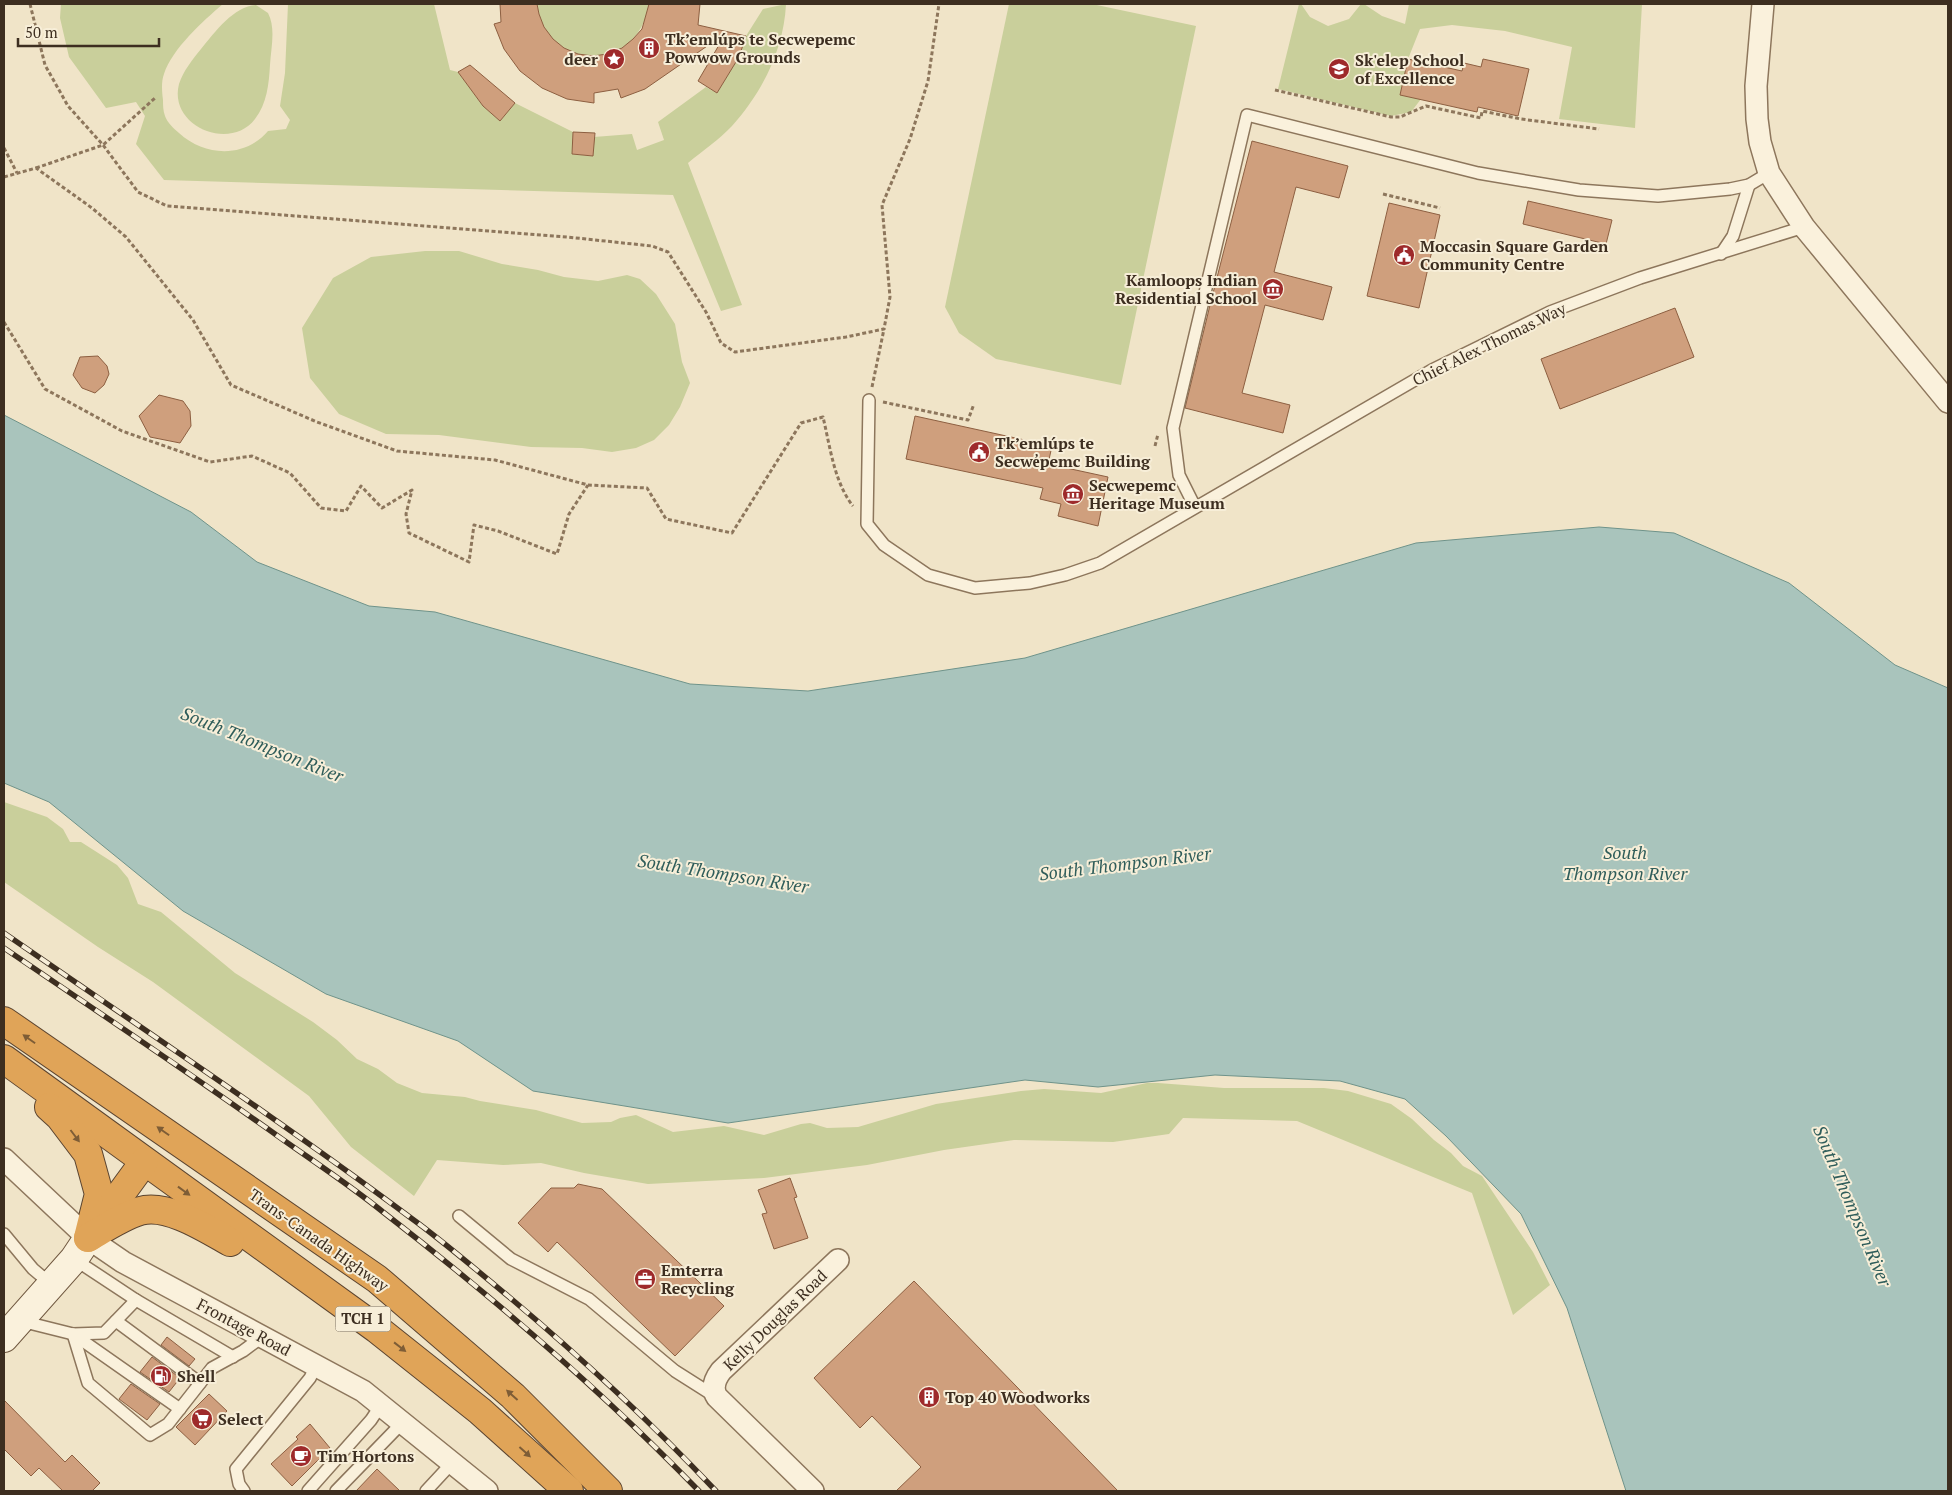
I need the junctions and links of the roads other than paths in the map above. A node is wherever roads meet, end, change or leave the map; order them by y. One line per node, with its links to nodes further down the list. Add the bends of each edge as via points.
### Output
1 (1763, 4): 2 (street, via 1756,86 1757,119)
2 (1769, 173): 3 (lane); 4 (street)
3 (1749, 185): 5 (lane, via 1732,236); 8 (lane, via 1658,196 1579,190 1478,173 1247,115 1173,428 1179,475)
4 (1804, 227): 5 (lane, Chief Alex Thomas Way); 7 (street)
5 (1721, 254): 8 (lane, Chief Alex Thomas Way, via 1640,278 1550,312 1432,370)
6 (870, 400): 8 (lane, Chief Alex Thomas Way, via 868,524 884,545 928,576 975,588 1030,583 1065,575 1100,563)
7 (1948, 402)
8 (1195, 507)
9 (4, 1021): 14 (highway, Trans-Canada Highway / TCH 1, one-way to 9)
10 (4, 1059): 13 (highway, TCH 1)
11 (4, 1065): 17 (highway, one-way to 17, via 60,1117 88,1154 99,1194)
12 (4, 1159): 17 (street, Frontage Road)
13 (144, 1162): 14 (highway); 17 (highway); 23 (highway, TCH 1, one-way to 23)
14 (218, 1168): 40 (highway, Trans-Canada Highway / TCH 1, one-way to 14, via 513,1396 377,1279)
15 (459, 1216): 29 (lane, via 511,1259 589,1299 675,1371)
16 (4, 1234): 19 (lane, via 33,1269)
17 (81, 1249): 19 (street); 20 (lane); 23 (highway, via 126,1216 142,1210 159,1210 193,1222 258,1256); 25 (street, Frontage Road, via 123,1262)
18 (838, 1260): 29 (street, Kelly Douglas Road, via 721,1371 714,1387)
19 (52, 1285): 22 (street)
20 (136, 1300): 21 (lane); 26 (lane)
21 (116, 1321): 24 (lane, via 104,1334); 28 (lane)
22 (12, 1329): 24 (lane)
23 (377, 1329): 39 (highway, TCH 1, one-way to 39, via 480,1411)
24 (73, 1334): 31 (lane); 31 (lane, via 88,1384 150,1435 168,1424)
25 (262, 1337): 26 (lane); 27 (street, Frontage Road)
26 (233, 1357): 28 (lane, via 212,1368)
27 (316, 1366): 30 (street, Frontage Road, via 363,1391); 34 (lane, via 310,1378 236,1469)
28 (200, 1383): 31 (lane)
29 (717, 1397): 41 (street)
30 (381, 1405): 32 (street, Frontage Road); 35 (lane)
31 (180, 1409)
32 (402, 1423): 33 (street, Frontage Road); 36 (lane)
33 (452, 1463): 37 (lane); 38 (street, Frontage Road)
34 (244, 1491)
35 (308, 1491)
36 (336, 1491)
37 (426, 1491)
38 (487, 1491)
39 (568, 1491)
40 (608, 1491)
41 (813, 1491)

